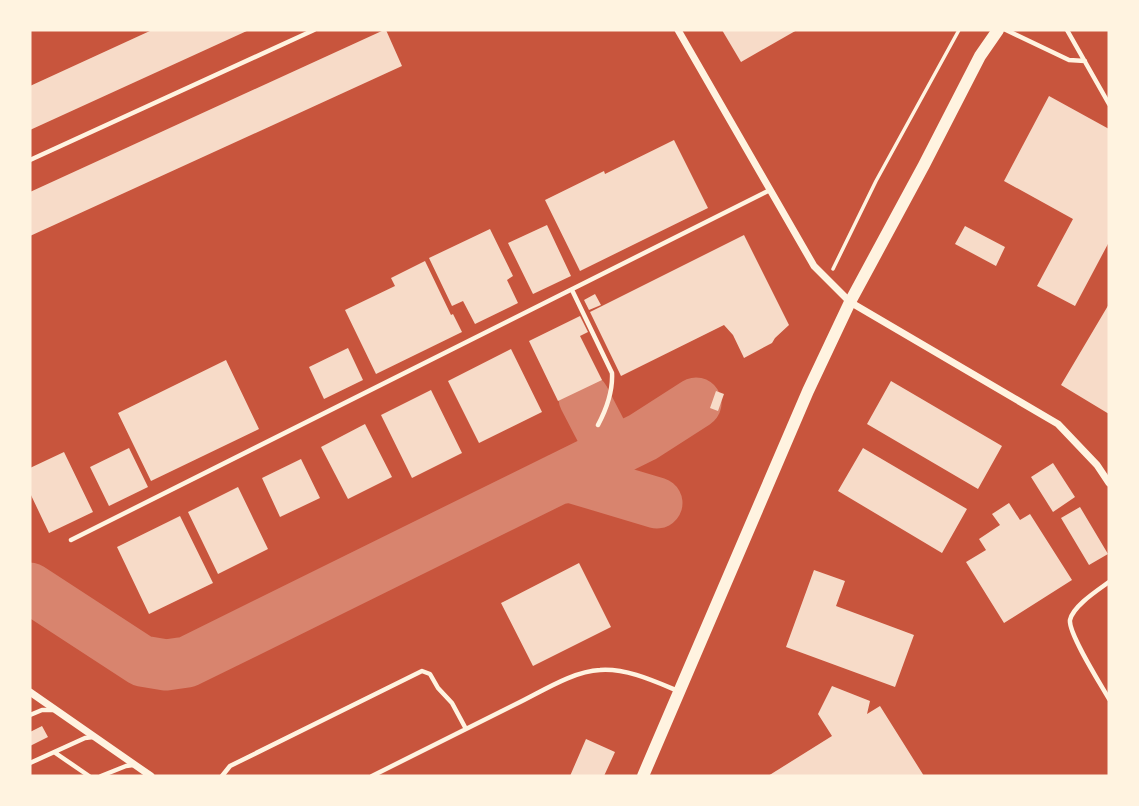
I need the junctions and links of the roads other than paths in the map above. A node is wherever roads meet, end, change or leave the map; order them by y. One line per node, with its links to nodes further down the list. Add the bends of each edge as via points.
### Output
1 (314, 30): 8 (lane)
2 (678, 30): 9 (street)
3 (998, 30): 11 (street)
4 (1006, 30): 6 (lane, via 1069,60)
5 (1067, 30): 6 (lane)
6 (1085, 61): 7 (lane)
7 (1109, 104)
8 (30, 160)
9 (770, 191): 10 (lane); 11 (street, via 811,262)
10 (572, 290): 12 (lane, via 612,373 613,388); 14 (lane)
11 (850, 302): 13 (street, via 1058,425); 16 (street)
12 (598, 425)
13 (1109, 483)
14 (71, 540)
15 (1109, 582): 18 (lane, via 1078,607 1070,626)
16 (678, 691): 21 (lane, via 620,671 594,670); 31 (street)
17 (30, 692): 19 (street)
18 (1109, 699)
19 (57, 711): 20 (lane); 22 (street)
20 (30, 715)
21 (466, 729): 29 (lane, via 452,702 430,674 422,671 230,766); 30 (lane)
22 (98, 739): 23 (lane, via 86,738); 25 (street)
23 (54, 752): 24 (lane); 26 (lane)
24 (30, 763)
25 (137, 766): 27 (lane); 28 (street)
26 (89, 776)
27 (101, 776)
28 (151, 776)
29 (222, 776)
30 (372, 776)
31 (643, 776)

